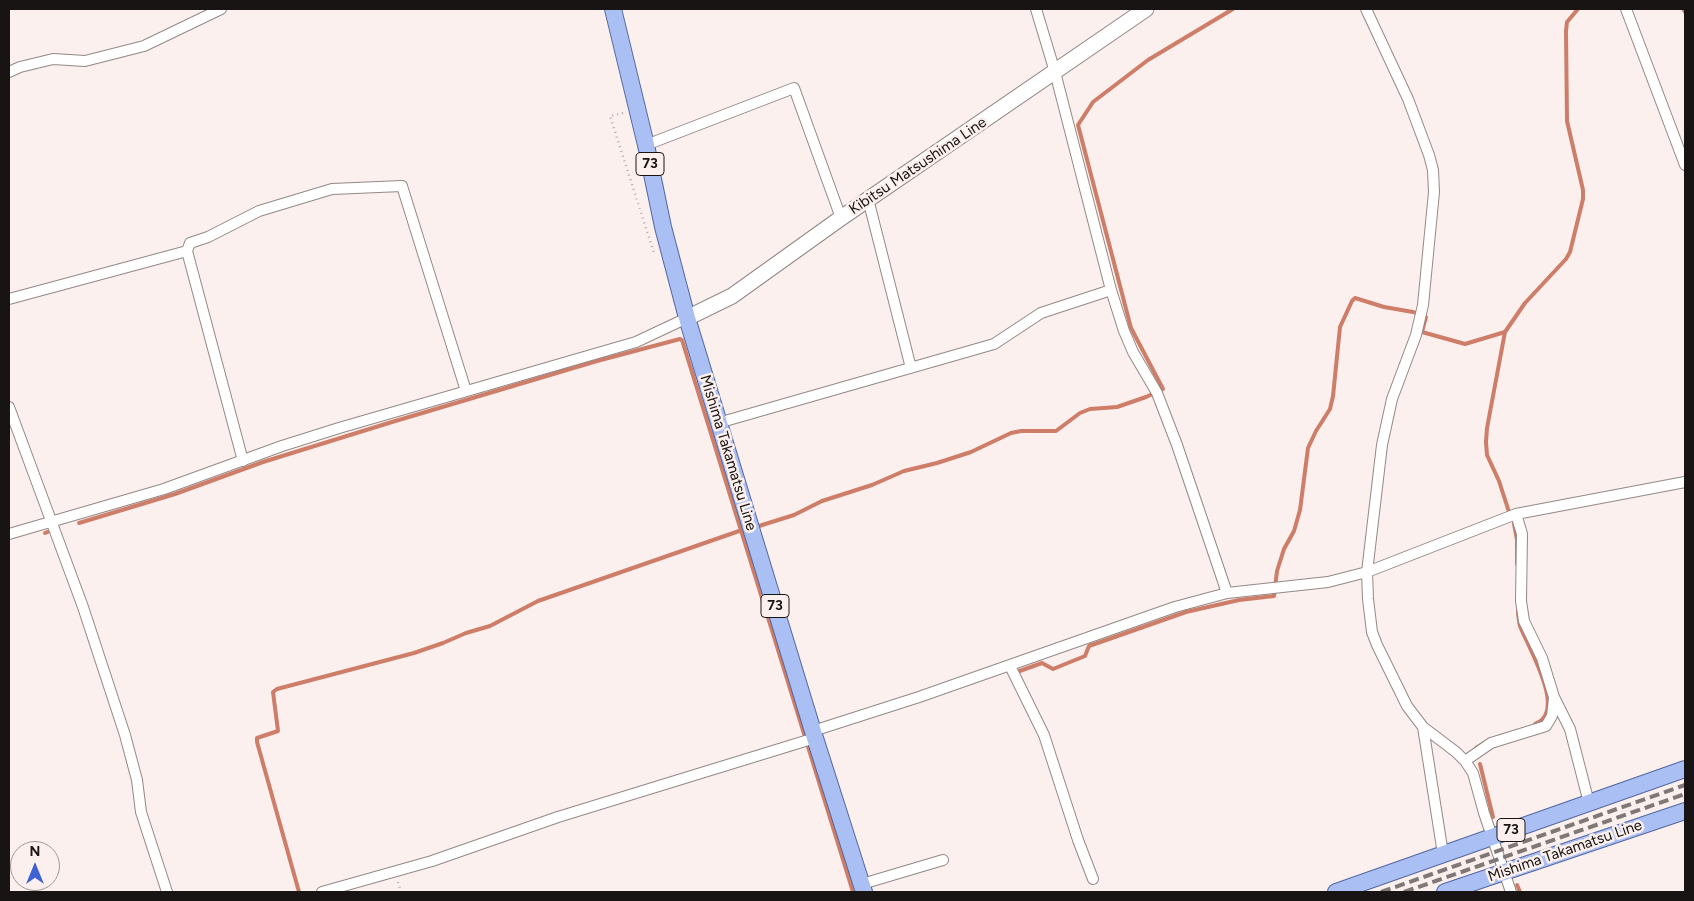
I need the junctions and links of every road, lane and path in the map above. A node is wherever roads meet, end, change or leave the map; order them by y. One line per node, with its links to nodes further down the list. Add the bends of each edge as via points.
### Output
1 (221, 9): 7 (street, via 144,46 85,61 52,59)
2 (613, 9): 10 (main road, Mishima Takamatsu Line / 73)
3 (1036, 9): 8 (street)
4 (1146, 9): 8 (main road, Kibitsu Matsushima Line)
5 (1366, 9): 28 (street, via 1408,100 1429,155 1434,192 1422,314 1392,399 1384,436)
6 (1626, 9): 11 (street)
7 (9, 72)
8 (1055, 72): 12 (main road, Kibitsu Matsushima Line); 16 (street)
9 (629, 112): 15 (path, via 610,116)
10 (646, 145): 13 (street, via 794,88); 18 (main road, Mishima Takamatsu Line / 73)
11 (1685, 165)
12 (868, 199): 13 (main road, Kibitsu Matsushima Line); 19 (street)
13 (841, 218): 18 (main road, Kibitsu Matsushima Line, via 732,296)
14 (187, 251): 17 (street); 20 (street, via 190,243 259,211 332,188 402,186); 23 (street)
15 (656, 261)
16 (1111, 290): 19 (street, via 1041,313 994,344); 29 (street, via 1127,338 1156,392)
17 (9, 299)
18 (687, 318): 20 (street, via 636,342); 22 (main road, Mishima Takamatsu Line / 73)
19 (911, 368): 22 (street)
20 (466, 390): 23 (street)
21 (9, 407): 26 (street)
22 (718, 423): 33 (main road, Mishima Takamatsu Line / 73)
23 (243, 461): 26 (street, via 164,489)
24 (1685, 482): 25 (street)
25 (1516, 514): 28 (street); 31 (street, via 1522,534 1522,612 1542,658)
26 (51, 522): 27 (street); 44 (street, via 125,735 142,812)
27 (9, 534)
28 (1368, 572): 29 (street, via 1328,582); 32 (street, via 1368,614 1372,632 1407,706)
29 (1227, 592): 30 (street, via 1176,607)
30 (1012, 670): 33 (street, via 919,697); 42 (street, via 1044,735)
31 (1554, 697): 34 (street, via 1552,716 1546,726 1491,743); 36 (street, via 1570,729)
32 (1423, 727): 34 (street); 39 (street)
33 (810, 738): 43 (main road, Mishima Takamatsu Line / 73); 45 (street, via 432,861)
34 (1465, 761): 38 (street, via 1478,787)
35 (1685, 769): 36 (main road, 73)
36 (1589, 803): 38 (main road, 73)
37 (1685, 811): 41 (main road, Mishima Takamatsu Line / 73)
38 (1492, 837): 39 (main road, 73); 41 (street)
39 (1442, 854): 46 (main road, 73)
40 (943, 860): 43 (street)
41 (1503, 872): 47 (main road, Mishima Takamatsu Line / 73); 48 (street)
42 (1093, 879)
43 (863, 888)
44 (167, 892)
45 (322, 892)
46 (1336, 892)
47 (1445, 892)
48 (1511, 892)

